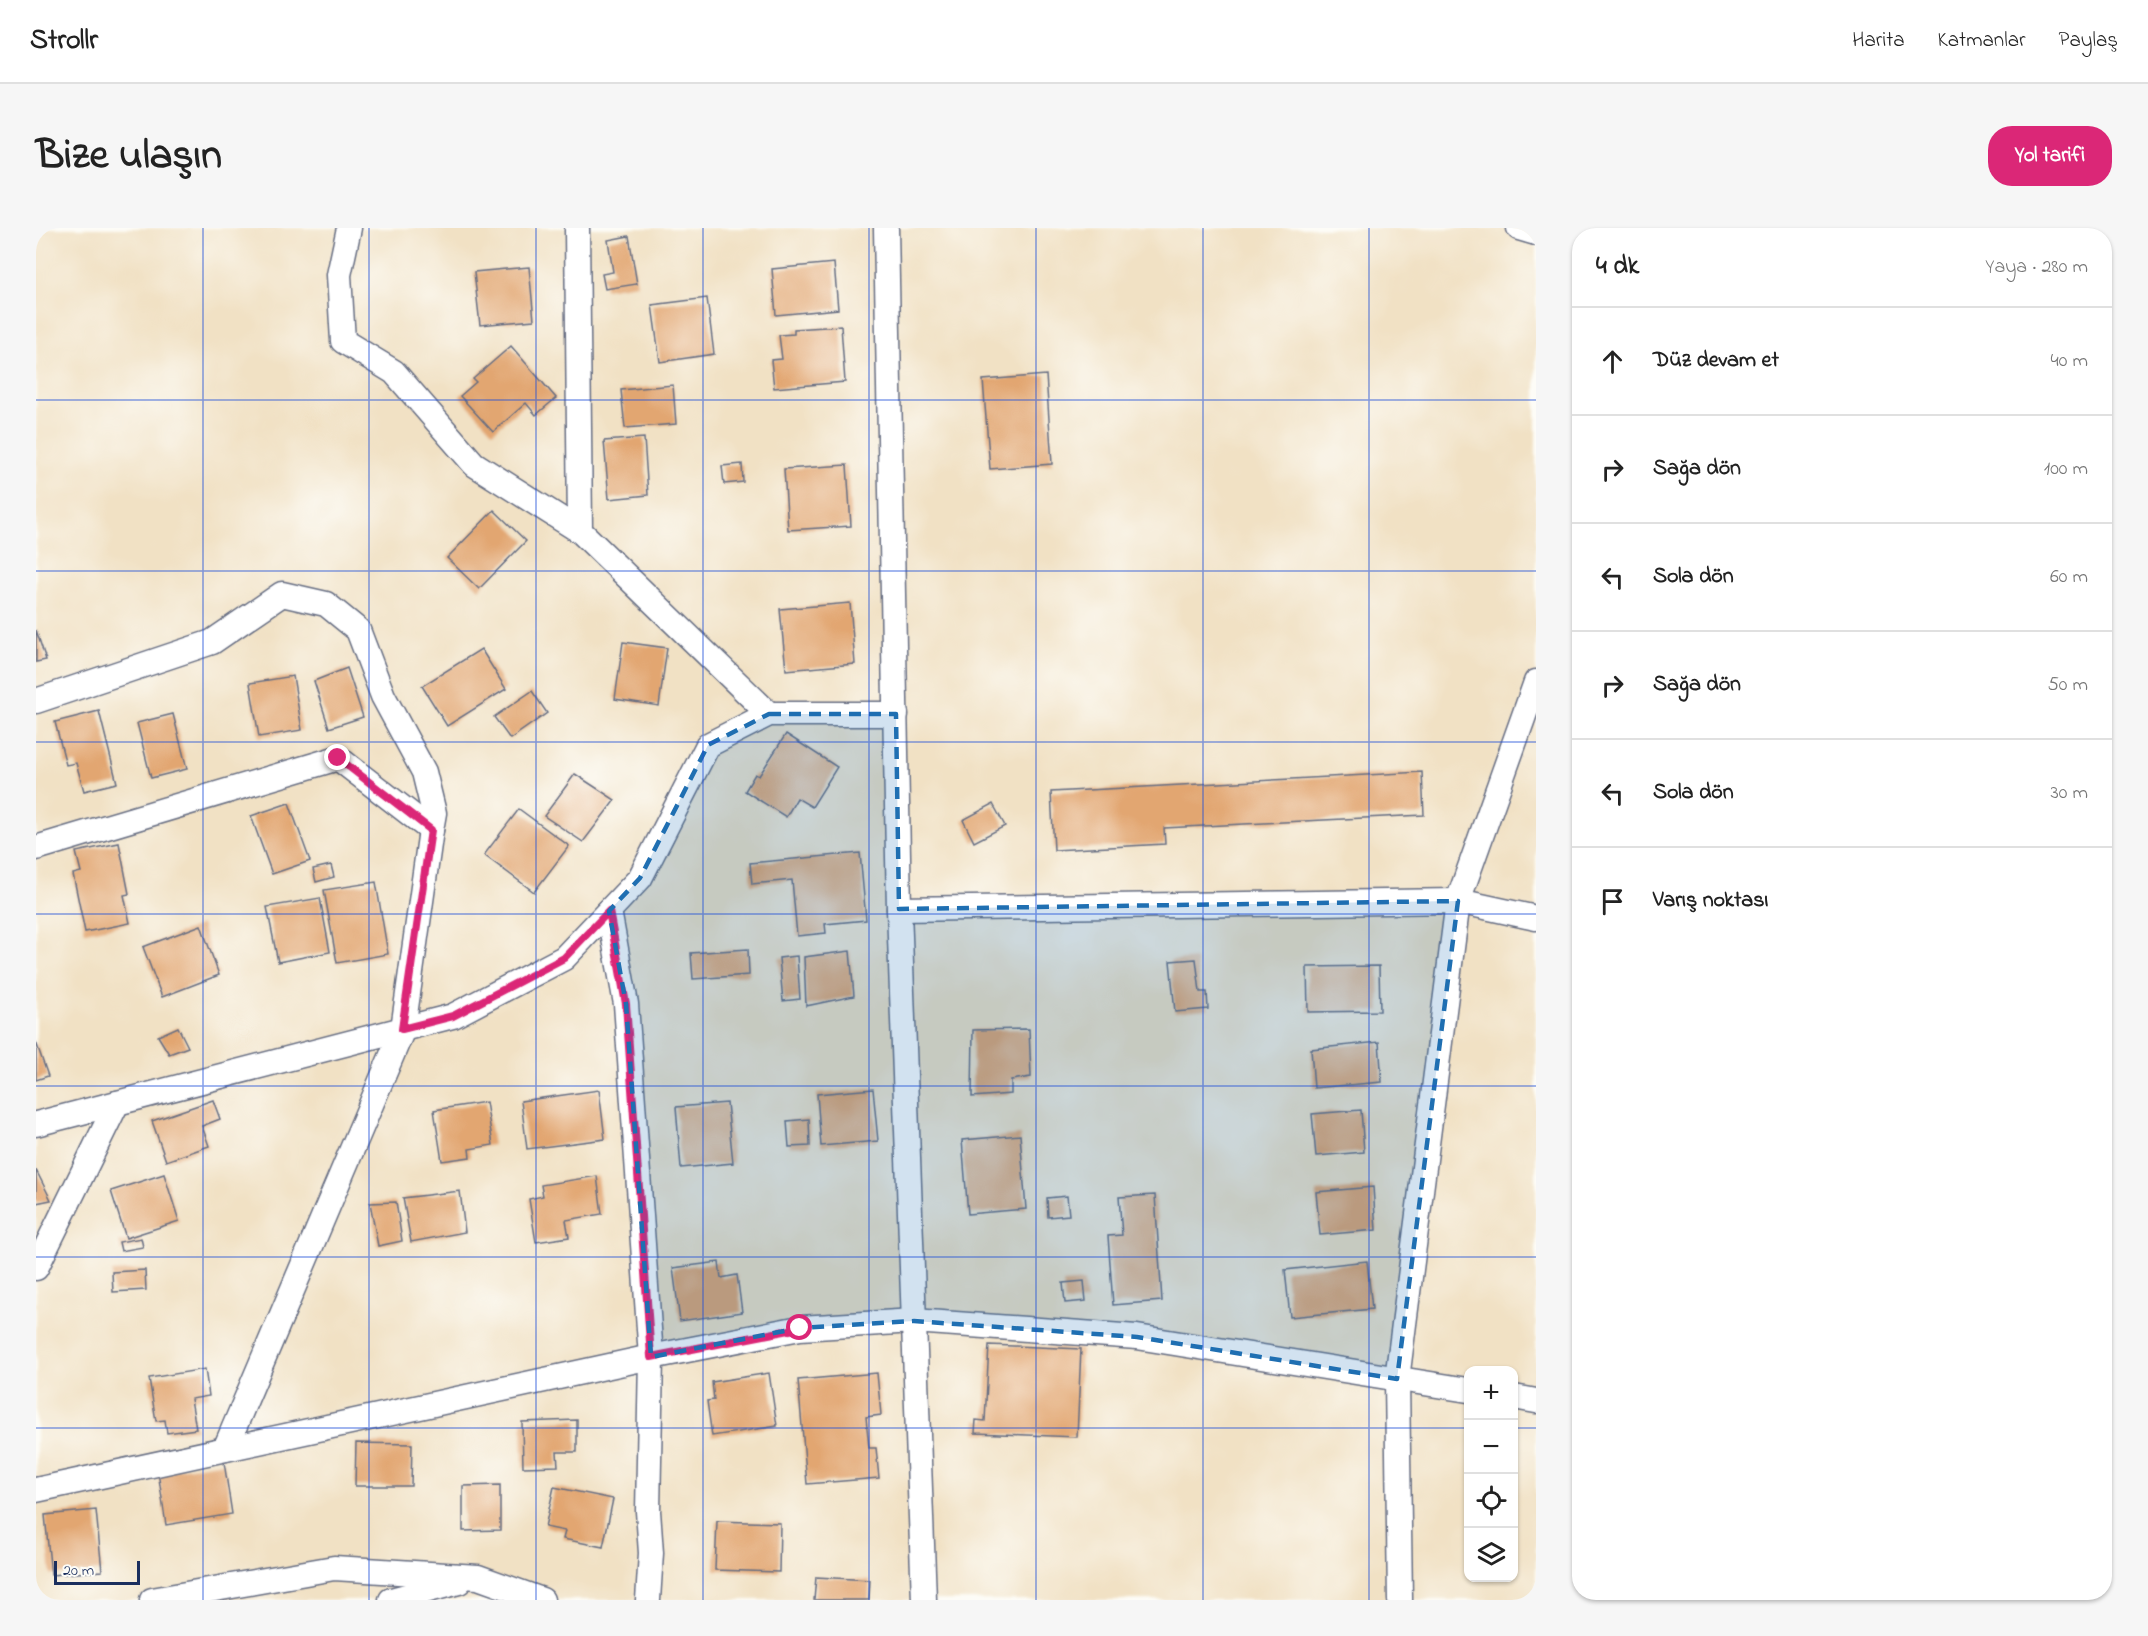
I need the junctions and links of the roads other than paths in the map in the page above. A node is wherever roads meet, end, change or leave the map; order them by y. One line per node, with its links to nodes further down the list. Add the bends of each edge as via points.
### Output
1 (349, 228): 6 (street, via 339,275 343,341 394,372 474,464)
2 (578, 228): 6 (street)
3 (886, 228): 10 (street)
4 (1519, 228): 5 (street)
5 (1536, 234)
6 (580, 531): 9 (street)
7 (1536, 682): 13 (street)
8 (36, 701): 11 (street, via 212,642 282,594 326,604 358,630 383,696 424,772 434,813)
9 (769, 714): 10 (street); 15 (street, via 708,745 640,878)
10 (896, 714): 14 (street)
11 (431, 830): 12 (street, via 338,758); 17 (street)
12 (36, 848)
13 (1458, 901): 14 (street); 16 (street); 23 (street)
14 (899, 909): 21 (street)
15 (609, 911): 17 (street, via 564,958 453,1016); 22 (street, via 626,1004)
16 (1536, 918)
17 (402, 1029): 18 (street); 27 (street)
18 (117, 1103): 19 (street); 20 (street)
19 (36, 1124)
20 (36, 1268)
21 (914, 1321): 22 (street, via 800,1328); 23 (street, via 1137,1337); 34 (street)
22 (651, 1357): 27 (street); 33 (street)
23 (1397, 1379): 24 (street); 35 (street)
24 (1464, 1389)
25 (1518, 1398): 26 (street)
26 (1536, 1401)
27 (225, 1449): 28 (street)
28 (36, 1490)
29 (478, 1577): 30 (street, via 334,1568); 31 (street); 32 (street)
30 (152, 1600)
31 (391, 1600)
32 (542, 1600)
33 (648, 1600)
34 (924, 1600)
35 (1400, 1600)

